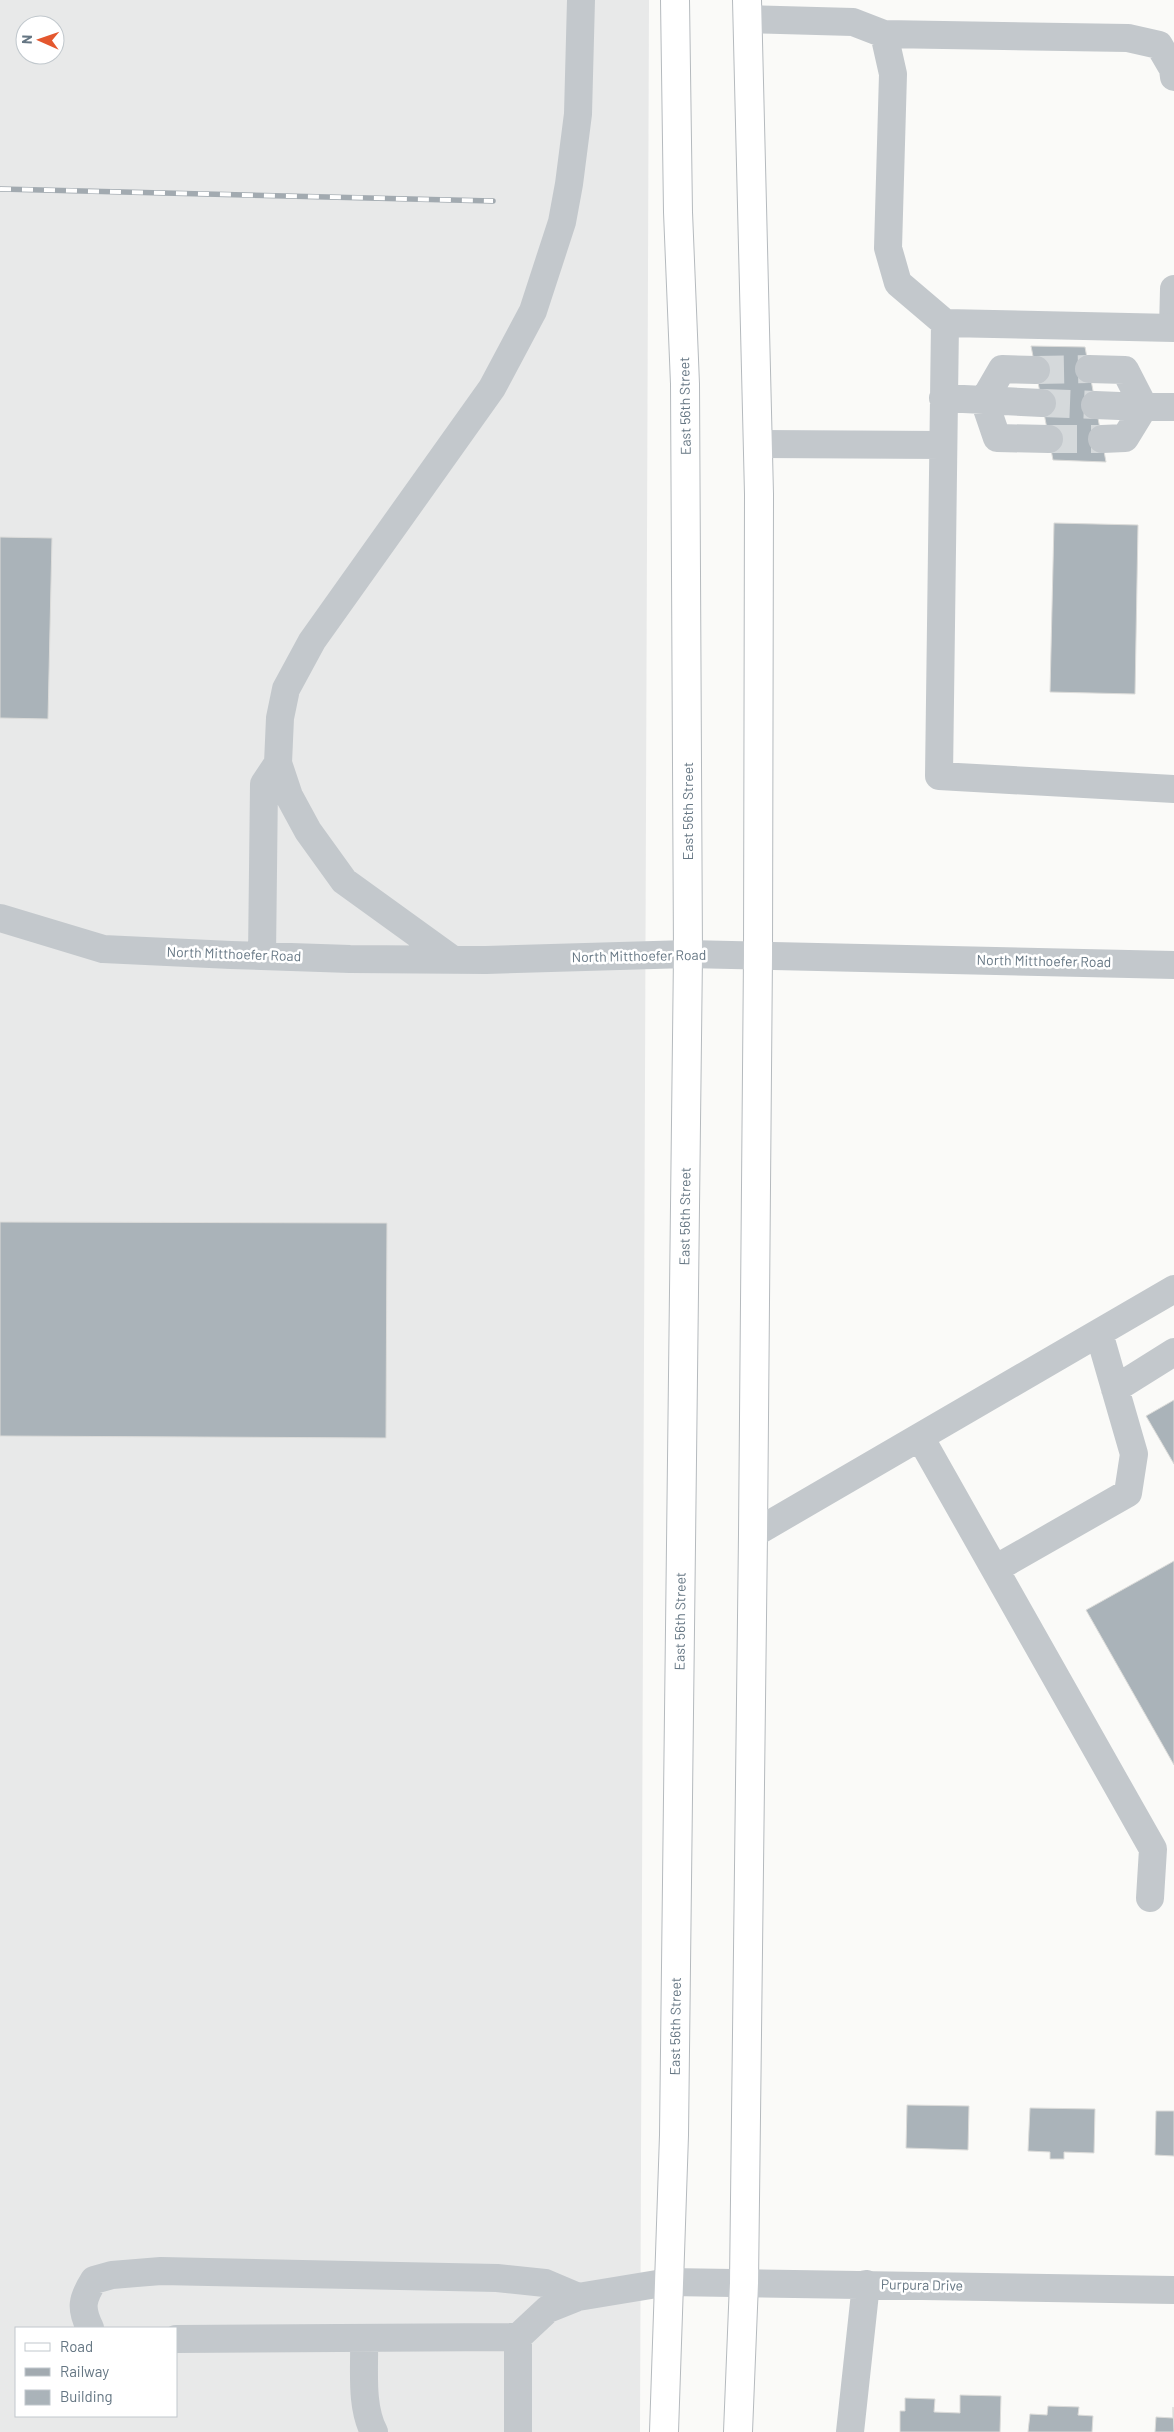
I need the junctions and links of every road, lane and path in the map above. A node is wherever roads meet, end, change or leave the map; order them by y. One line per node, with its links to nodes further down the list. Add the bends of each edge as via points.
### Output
1 (581, 0): 21 (street, via 578,114 569,184 562,222 533,311 492,388 296,667 286,689 280,718)
2 (675, 0): 24 (main road, East 56th Street, via 678,212 685,384)
3 (747, 10): 4 (street, via 853,22); 19 (main road)
4 (884, 34): 5 (street, via 1128,38 1159,45); 7 (street, via 893,74 888,248 898,283)
5 (1174, 77)
6 (1174, 289): 8 (street)
7 (945, 323): 8 (street); 11 (street)
8 (1173, 328)
9 (1089, 369): 15 (street, via 1125,370)
10 (1036, 370): 12 (street, via 1002,369)
11 (943, 398): 12 (street); 20 (street)
12 (984, 400): 13 (street); 18 (street, via 997,438)
13 (1042, 403)
14 (1095, 405): 15 (street)
15 (1144, 407): 16 (street); 17 (street, via 1126,438)
16 (1174, 407)
17 (1102, 438)
18 (1049, 439)
19 (758, 444): 20 (street); 25 (main road)
20 (942, 445): 22 (street, via 939,776)
21 (278, 763): 26 (street, via 264,784); 27 (street, via 289,796 308,831 344,881)
22 (1174, 789)
23 (0, 918): 26 (street, North Mitthoefer Road, via 104,949)
24 (688, 954): 25 (street, North Mitthoefer Road); 27 (street, North Mitthoefer Road); 37 (main road, East 56th Street, via 674,2135)
25 (758, 955): 28 (street, North Mitthoefer Road); 34 (main road)
26 (262, 956): 27 (street, North Mitthoefer Road)
27 (452, 960)
28 (1174, 965)
29 (1174, 1289): 30 (street)
30 (1098, 1333): 32 (street); 33 (street)
31 (1174, 1352): 32 (street)
32 (1115, 1389): 35 (street, via 1134,1454 1128,1493)
33 (920, 1437): 34 (street); 35 (street)
34 (754, 1534): 38 (main road)
35 (995, 1569): 36 (street, via 1153,1849)
36 (1150, 1898)
37 (669, 2282): 38 (street, Purpura Drive); 41 (street, Purpura Drive); 48 (main road, East 56th Street)
38 (744, 2282): 39 (street, Purpura Drive); 49 (main road)
39 (866, 2284): 40 (street, Purpura Drive); 50 (street)
40 (1174, 2290)
41 (578, 2297): 42 (street, via 546,2283 497,2278 161,2271 112,2275 94,2280 85,2294 83,2313); 43 (street, Purpura Drive, via 548,2309)
42 (90, 2327)
43 (518, 2337): 44 (street); 47 (street)
44 (364, 2338): 45 (street); 46 (street, via 365,2394 369,2422)
45 (178, 2340)
46 (374, 2432)
47 (518, 2432)
48 (664, 2432)
49 (738, 2432)
50 (850, 2432)

